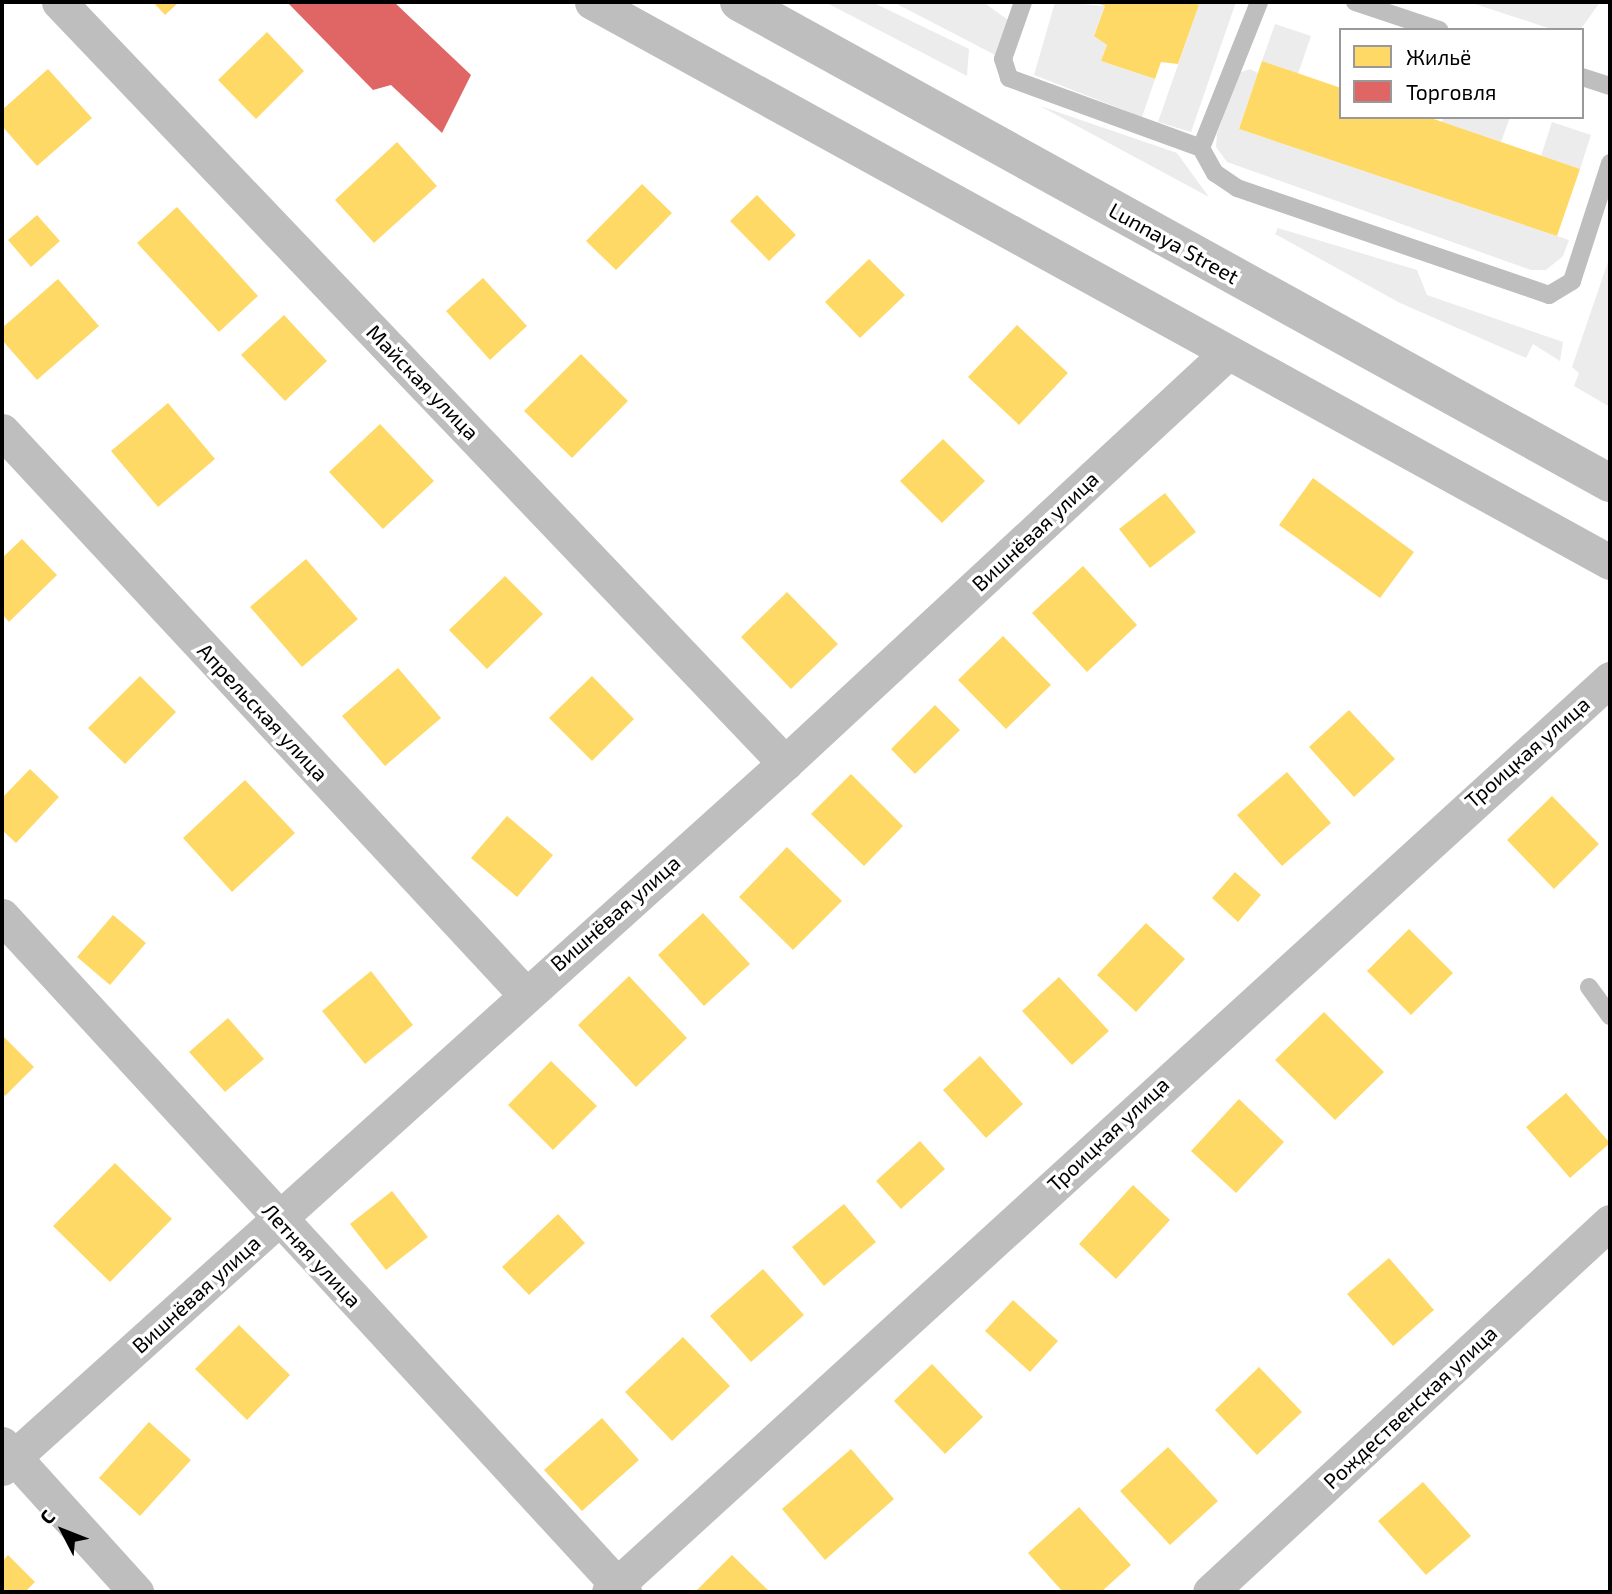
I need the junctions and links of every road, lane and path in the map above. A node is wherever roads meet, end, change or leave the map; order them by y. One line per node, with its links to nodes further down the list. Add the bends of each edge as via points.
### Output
1 (59, 2): 17 (street, Майская улица)
2 (592, 2): 12 (street)
3 (739, 2): 14 (street, Lunnaya Street)
4 (1023, 2): 10 (lane, via 1003,59 1009,78)
5 (1259, 2): 10 (lane)
6 (1355, 2): 7 (lane)
7 (1434, 28)
8 (1584, 78): 9 (lane)
9 (1610, 86)
10 (1201, 148): 11 (lane, via 1215,173 1237,188 1549,295 1572,281)
11 (1610, 163)
12 (1226, 354): 15 (street); 17 (street, Вишнёвая улица)
13 (2, 431): 20 (street, Апрельская улица)
14 (1610, 483)
15 (1610, 562)
16 (1610, 679): 25 (street, Троицкая улица)
17 (785, 763): 20 (street, Вишнёвая улица)
18 (2, 916): 22 (street, Летняя улица)
19 (1589, 987): 21 (lane)
20 (524, 993): 22 (street, Вишнёвая улица)
21 (1610, 1016)
22 (279, 1219): 24 (street, Вишнёвая улица); 25 (street, Летняя улица)
23 (1610, 1222): 27 (street, Рождественская улица)
24 (6, 1456): 26 (street)
25 (617, 1590)
26 (136, 1592)
27 (1210, 1592)

